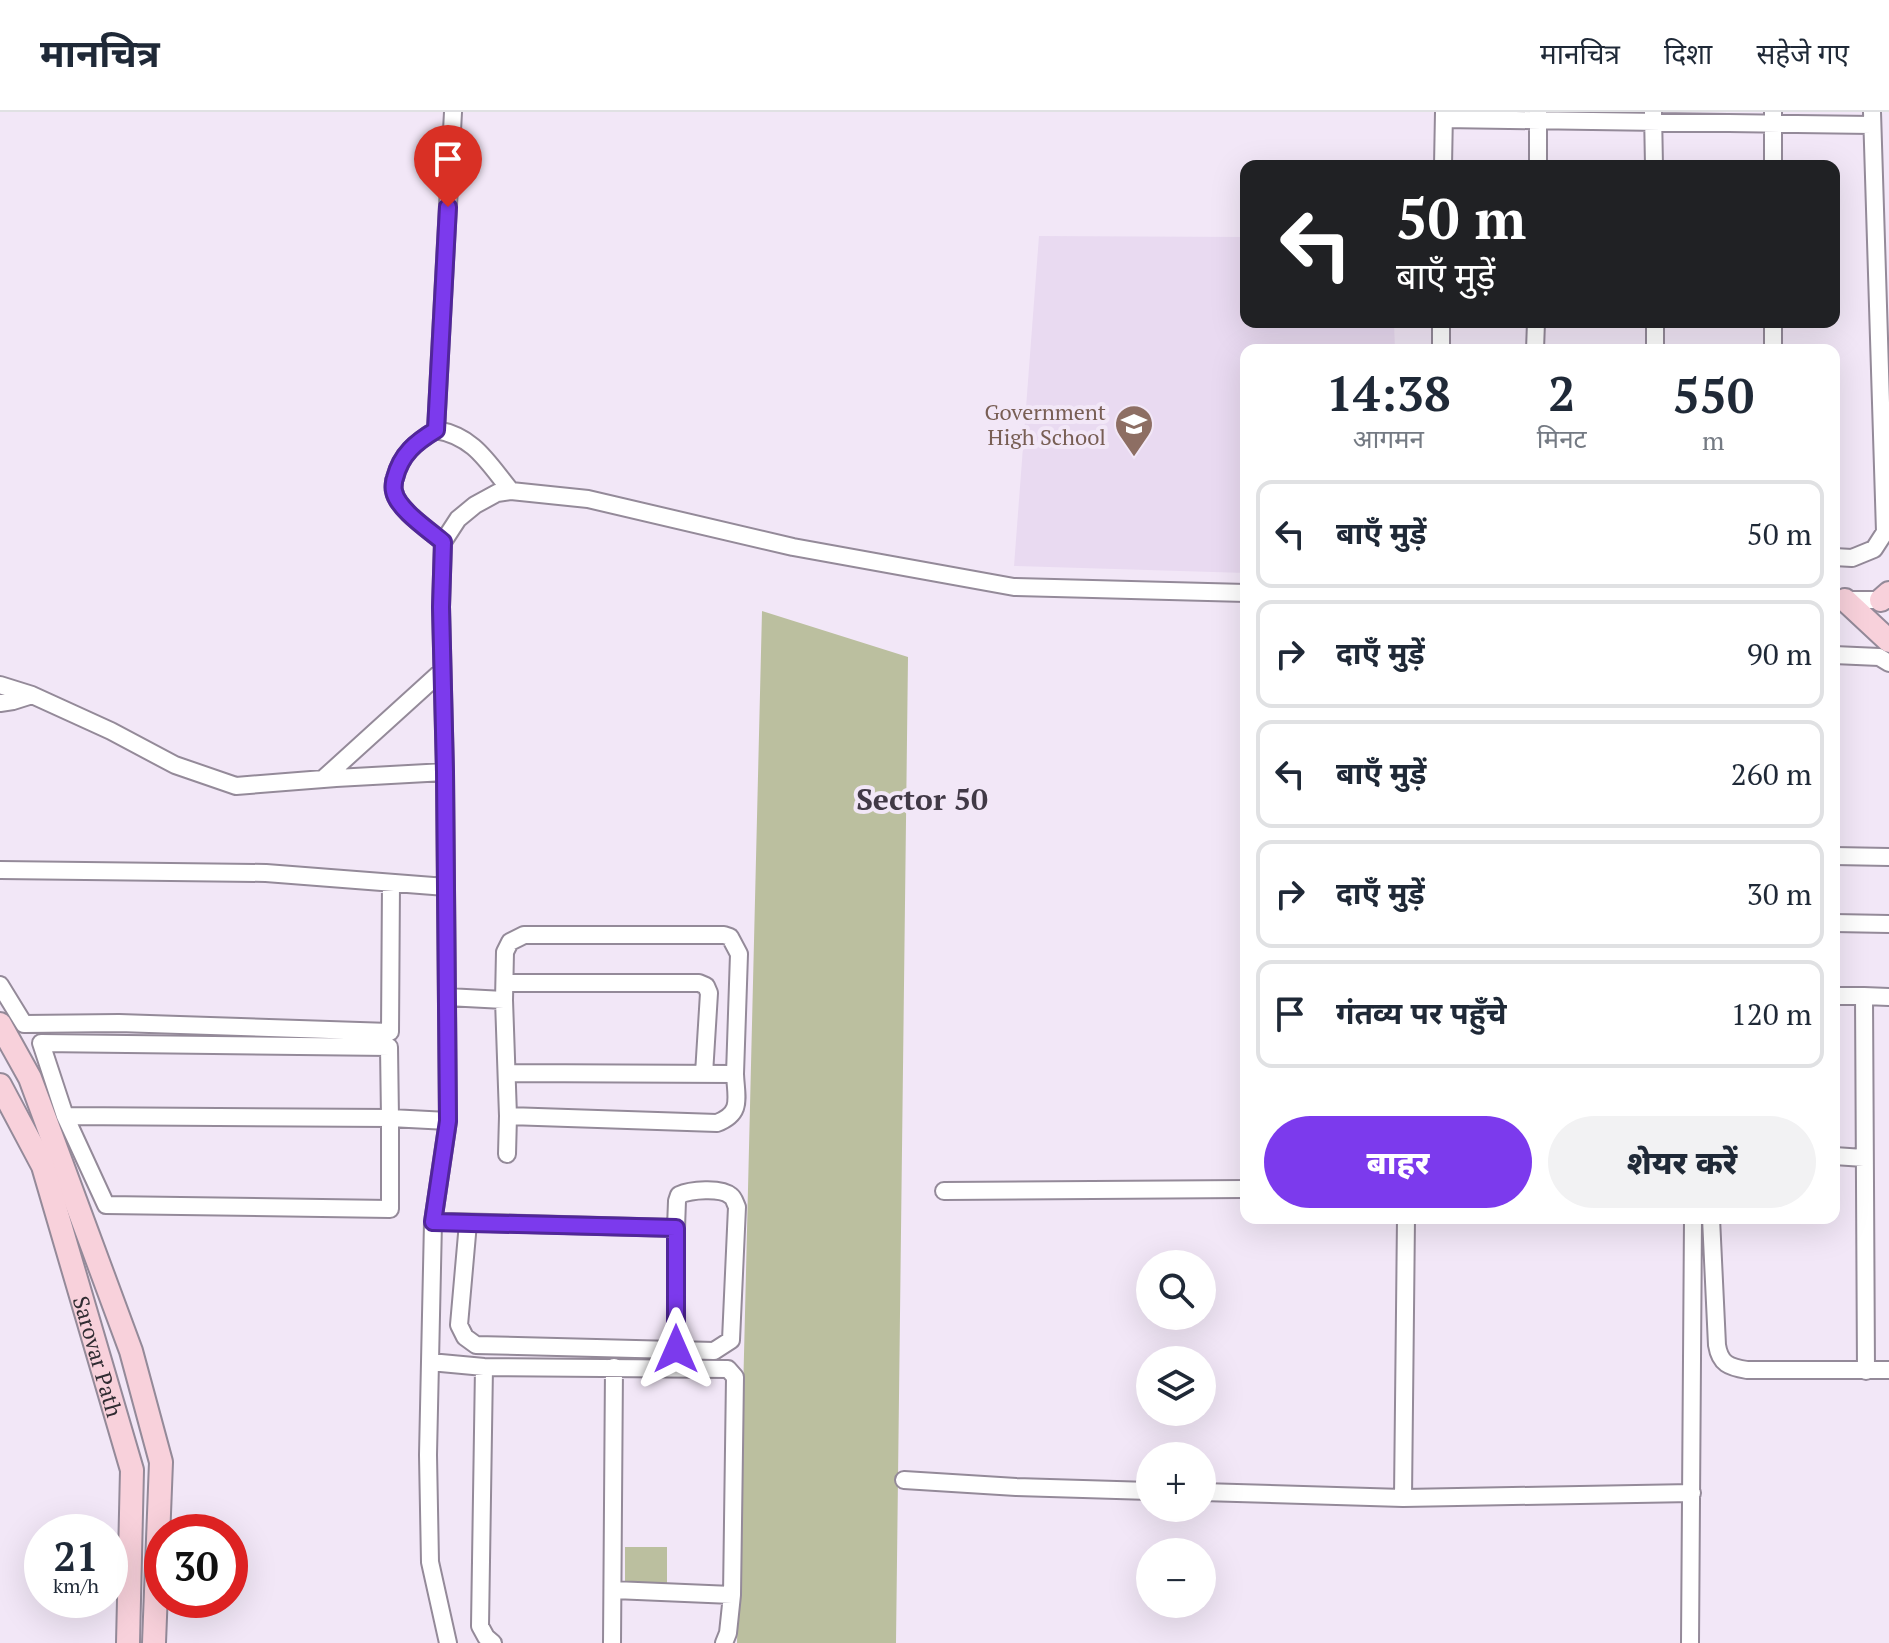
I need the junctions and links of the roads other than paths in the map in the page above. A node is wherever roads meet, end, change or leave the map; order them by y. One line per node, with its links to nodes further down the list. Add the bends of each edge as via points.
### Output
1 (453, 112): 11 (street)
2 (1444, 116): 3 (street); 7 (street)
3 (1538, 116): 4 (street); 8 (street)
4 (1653, 117): 5 (street); 9 (street)
5 (1773, 118): 6 (street); 10 (street)
6 (1872, 119): 14 (street, via 1885,532 1874,549)
7 (1443, 160)
8 (1538, 160)
9 (1654, 160)
10 (1773, 160)
11 (436, 430): 12 (street, via 467,442); 13 (street, via 401,460 394,491 406,510)
12 (511, 491): 13 (street, via 475,505); 15 (street, via 588,499 793,547 1014,587)
13 (443, 542): 22 (street)
14 (1840, 557)
15 (1240, 593)
16 (1886, 598): 17 (street)
17 (1840, 600)
18 (1840, 601): 19 (main road)
19 (1889, 641)
20 (1840, 655): 21 (street, via 1879,657)
21 (1889, 663)
22 (442, 671): 26 (street); 27 (street)
23 (0, 685): 24 (street)
24 (32, 695): 25 (street); 27 (street, via 175,765 236,786)
25 (0, 703)
26 (445, 772): 27 (street); 32 (street)
27 (323, 779)
28 (1840, 856): 29 (street)
29 (1889, 857)
30 (0, 870): 31 (street, via 266,873)
31 (391, 883): 32 (street); 35 (street, via 390,1032 24,1024)
32 (446, 887): 39 (street)
33 (1840, 923): 34 (street)
34 (1889, 924)
35 (0, 985)
36 (504, 991): 39 (street); 42 (street); 43 (street, via 699,983 709,993); 44 (street, via 505,952 510,942 524,935 730,937 739,954)
37 (1840, 996): 38 (street)
38 (1864, 996): 40 (street); 52 (street)
39 (447, 997): 49 (street)
40 (1889, 997)
41 (0, 1024): 75 (main road, via 30,1078 131,1351 161,1462)
42 (507, 1073): 43 (street); 47 (street)
43 (704, 1074): 44 (street)
44 (735, 1074): 47 (street, via 737,1106 717,1123)
45 (0, 1085): 74 (main road, Sarovar Path, via 43,1166 132,1470)
46 (65, 1116): 48 (street); 48 (street, via 106,1205 390,1209); 48 (street, via 41,1043 389,1047)
47 (508, 1116): 50 (street)
48 (390, 1118): 49 (street)
49 (448, 1121): 55 (street)
50 (507, 1154)
51 (1840, 1156): 52 (street)
52 (1864, 1158): 66 (street)
53 (1240, 1189): 54 (street)
54 (944, 1191)
55 (433, 1222): 56 (street); 62 (street)
56 (468, 1223): 60 (street); 61 (street, via 459,1325 476,1345)
57 (1406, 1224): 71 (street)
58 (1693, 1224): 70 (street)
59 (1711, 1224): 66 (street, via 1719,1357 1731,1367 1747,1370)
60 (676, 1228): 61 (street); 61 (street, via 679,1195 718,1192 733,1197 737,1207 731,1340 714,1351)
61 (676, 1349)
62 (430, 1362): 63 (street); 76 (street, via 430,1562)
63 (484, 1367): 64 (street); 77 (street, via 480,1626)
64 (614, 1367): 72 (street); 73 (street, via 728,1369 735,1377)
65 (1889, 1370): 66 (street)
66 (1866, 1371)
67 (904, 1480): 68 (street)
68 (1136, 1491)
69 (1216, 1492): 71 (street)
70 (1692, 1493): 71 (street); 80 (street)
71 (1403, 1498)
72 (614, 1590): 73 (street); 78 (street)
73 (732, 1595): 79 (street)
74 (128, 1643)
75 (154, 1643)
76 (448, 1643)
77 (493, 1643)
78 (612, 1643)
79 (724, 1643)
80 (1690, 1643)

